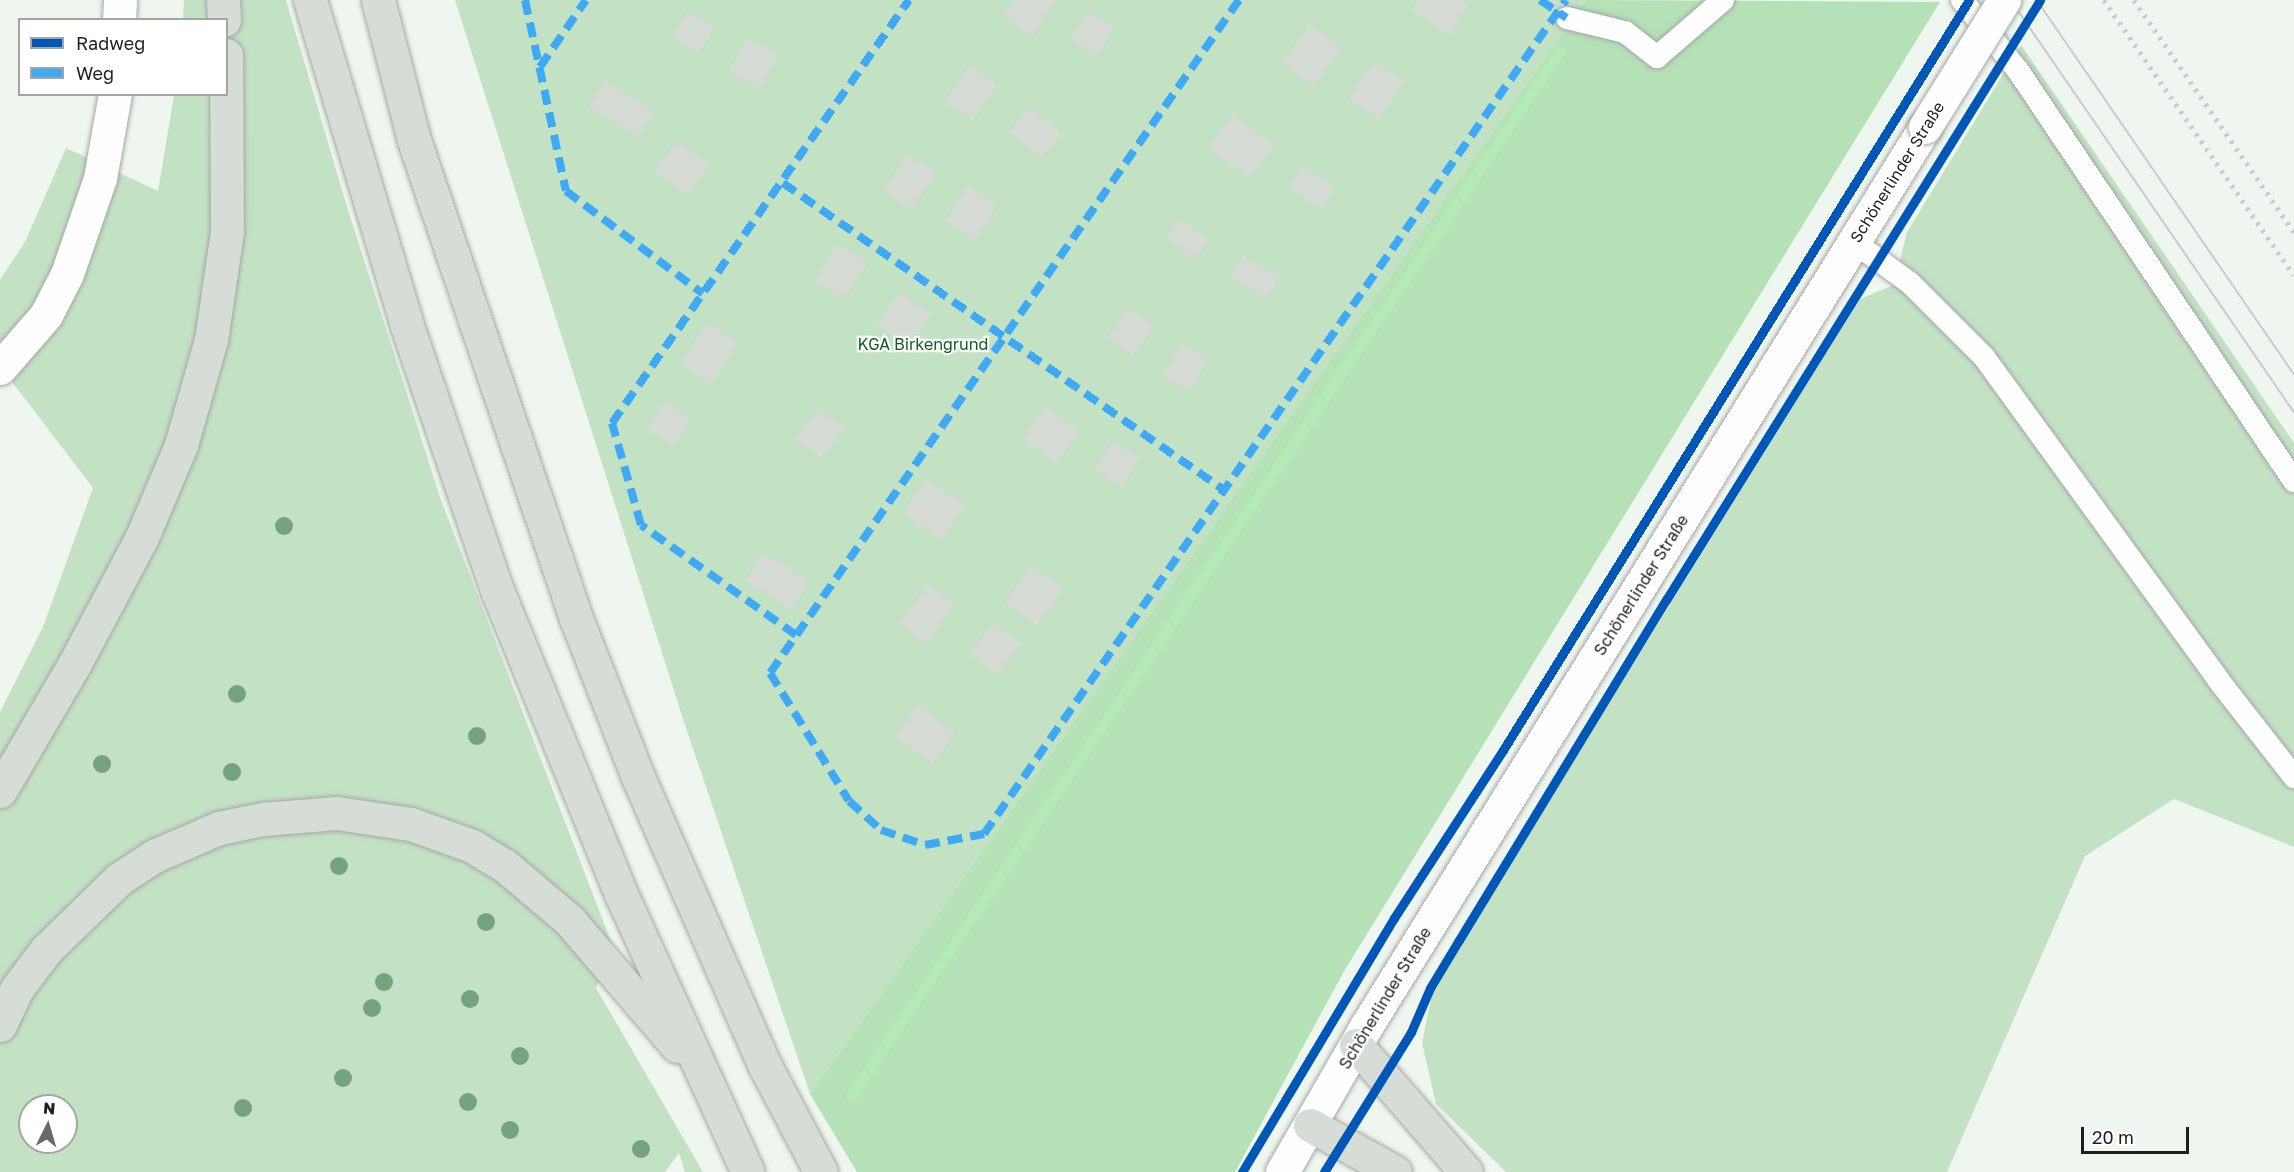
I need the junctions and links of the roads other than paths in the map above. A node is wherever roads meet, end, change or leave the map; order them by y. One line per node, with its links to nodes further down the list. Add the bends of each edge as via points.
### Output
1 (120, 0): 8 (main road)
2 (223, 0): 9 (highway)
3 (310, 0): 20 (highway, via 406,326 497,590)
4 (378, 0): 23 (highway, via 414,140 576,618 638,777 765,1066)
5 (1722, 0): 10 (lane, via 1657,57 1625,33)
6 (1962, 0): 15 (lane, via 2019,72)
7 (2004, 0): 13 (main road, Schönerlinder Straße, bridge)
8 (119, 18)
9 (224, 18)
10 (1567, 18)
11 (115, 96): 14 (main road, via 100,178 67,274 46,315)
12 (226, 96): 17 (highway, via 226,231 211,340 181,445 142,537 74,665)
13 (1854, 242): 16 (lane, via 1910,283 1984,357 2205,662); 19 (main road, Schönerlinder Straße)
14 (0, 368)
15 (2294, 481)
16 (2294, 777)
17 (0, 790)
18 (0, 1025): 20 (highway, via 16,990 46,950 119,879 154,856 219,828 263,819 337,813 411,824 472,846 504,865 569,920)
19 (1356, 1046): 21 (main road, Schönerlinder Straße); 26 (highway)
20 (699, 1072): 22 (highway)
21 (1310, 1125): 24 (main road, Schönerlinder Straße); 25 (highway)
22 (748, 1172)
23 (821, 1172)
24 (1282, 1172)
25 (1395, 1172)
26 (1466, 1172)

